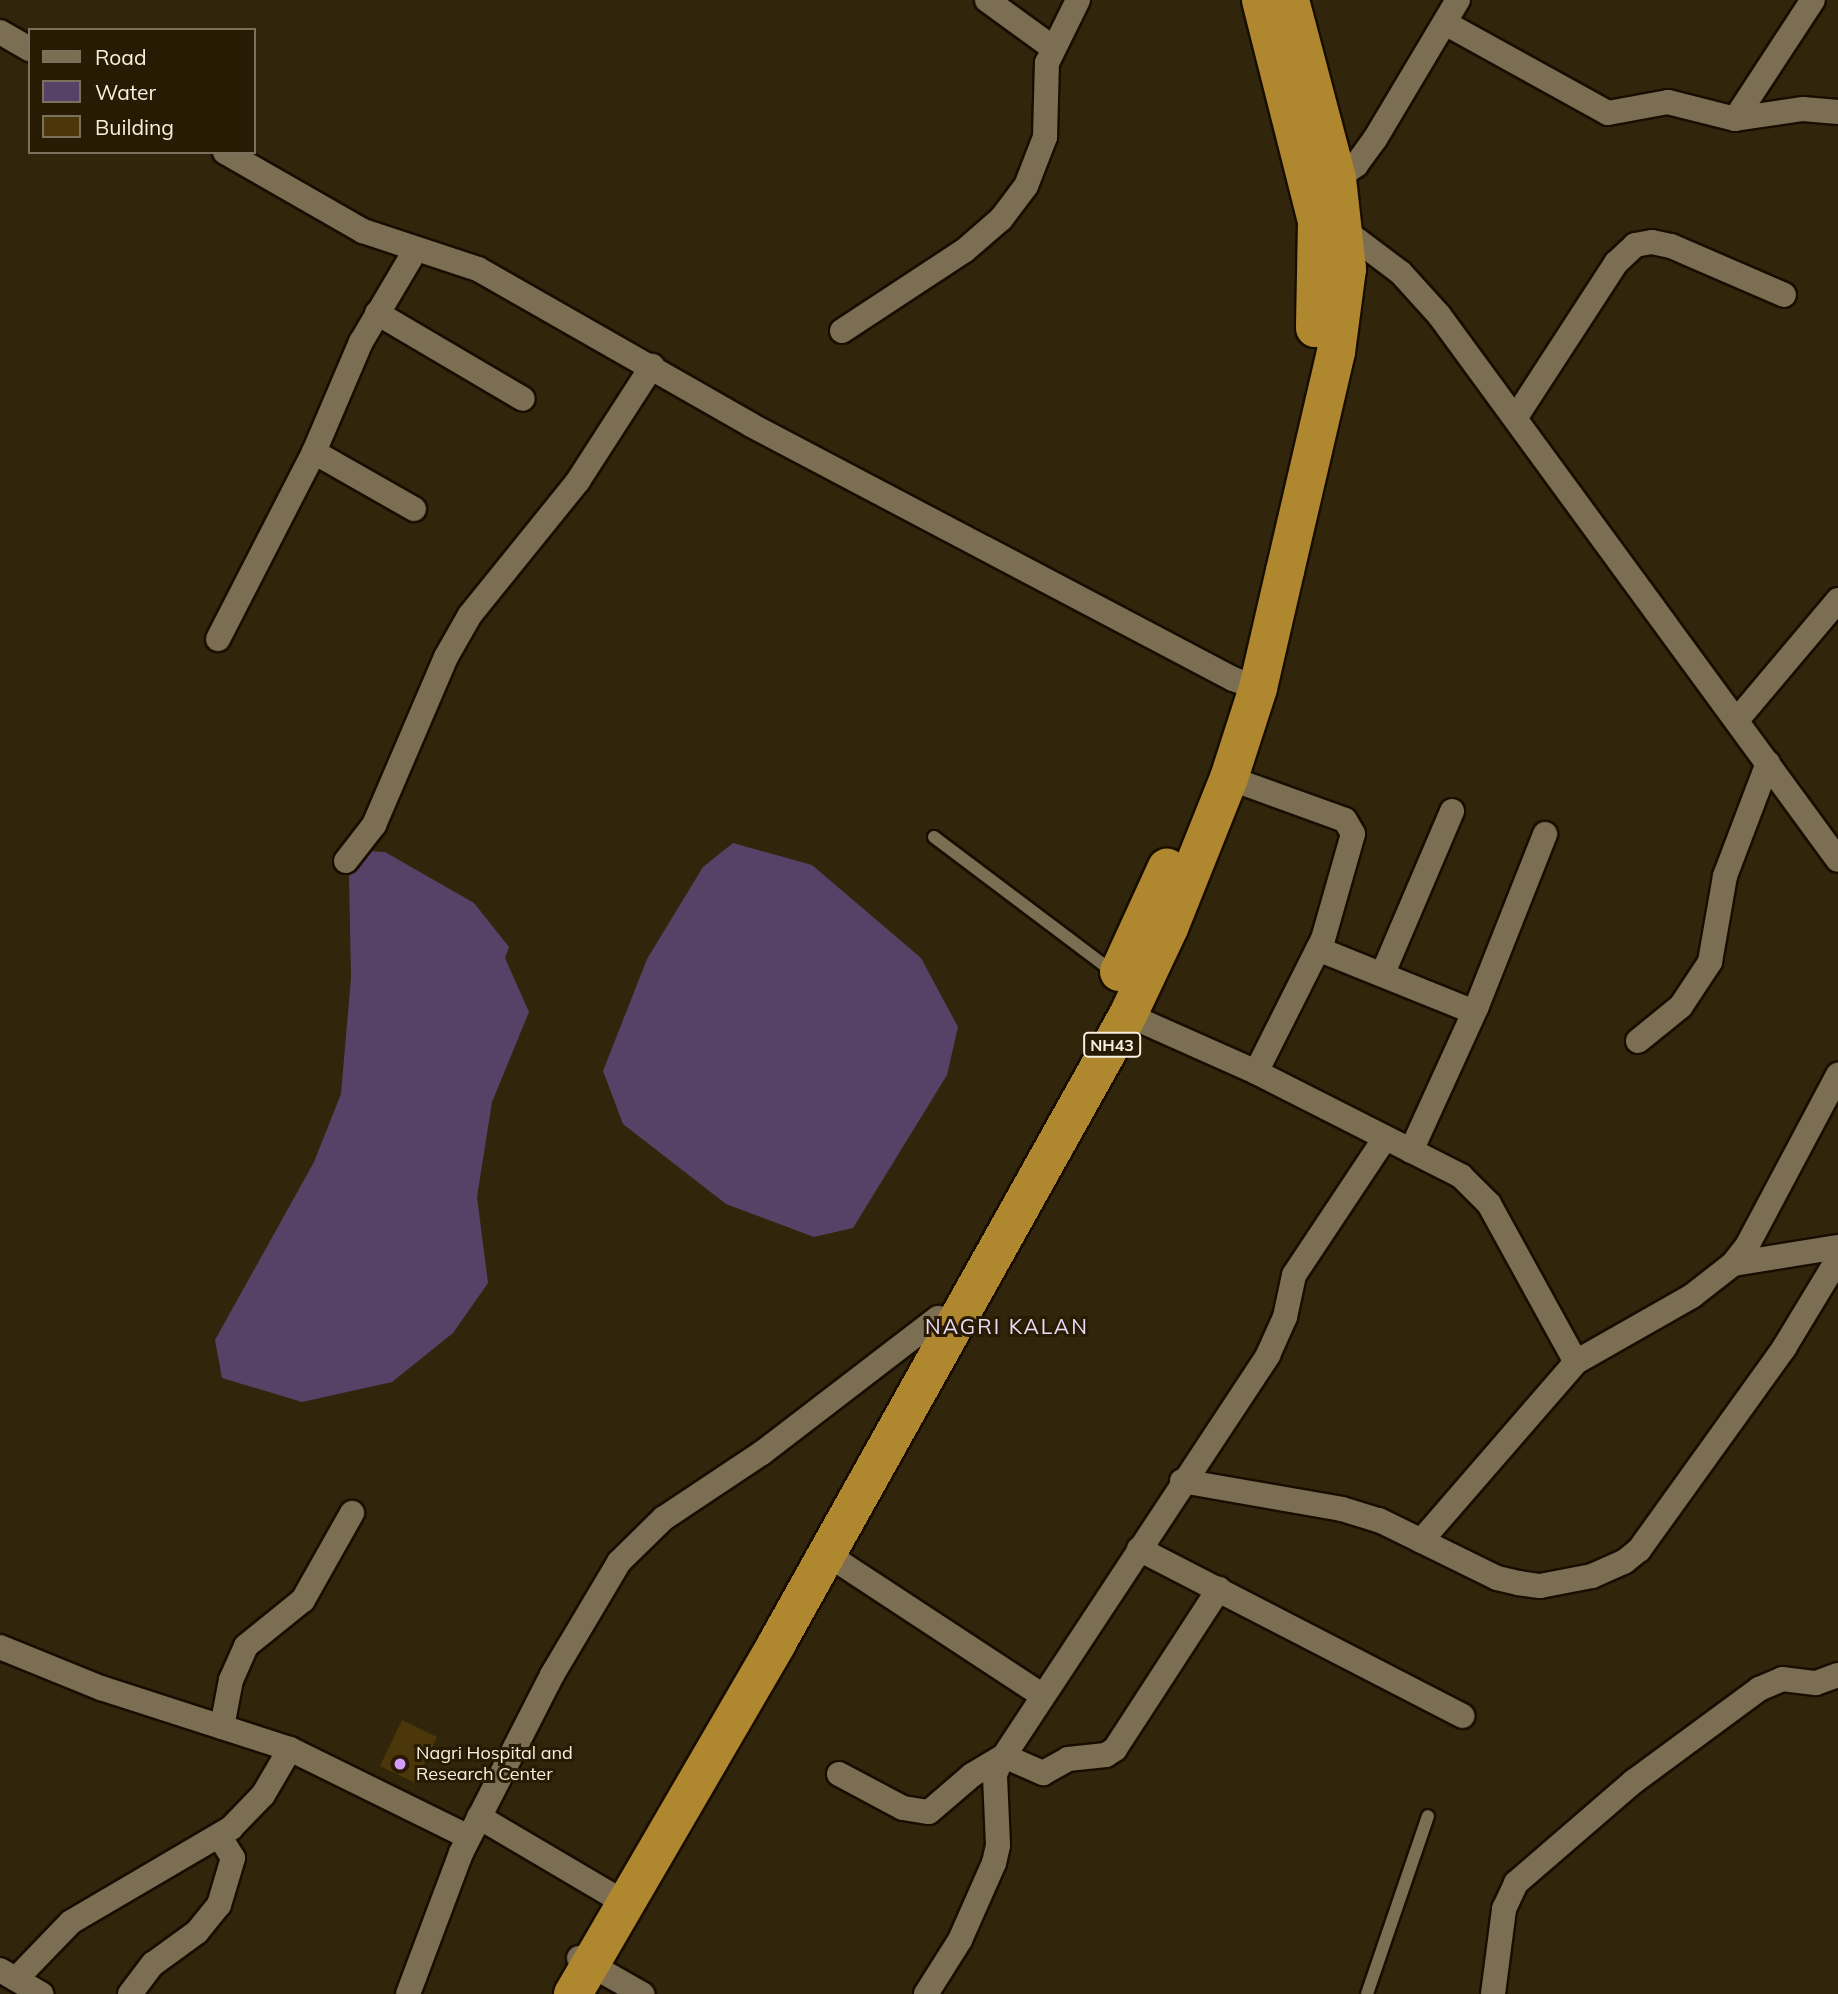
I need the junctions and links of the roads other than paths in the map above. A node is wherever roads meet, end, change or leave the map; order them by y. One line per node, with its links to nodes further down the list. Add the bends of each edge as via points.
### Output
1 (987, 0): 10 (street)
2 (1078, 0): 10 (street)
3 (1261, 0): 27 (highway, NH43, via 1317,222 1318,302)
4 (1290, 0): 14 (highway, NH43)
5 (1458, 0): 7 (street)
6 (1813, 0): 12 (street)
7 (1445, 23): 12 (street, via 1608,113 1668,102); 14 (street, via 1376,139 1356,164)
8 (0, 32): 9 (street)
9 (28, 48)
10 (1054, 48): 19 (street, via 1047,63 1040,159 1001,219 964,251)
11 (1838, 112): 12 (street, via 1803,109)
12 (1735, 119)
13 (228, 154): 16 (street, via 363,231)
14 (1337, 178): 15 (highway, NH43)
15 (1344, 230): 22 (street, via 1401,273); 27 (highway, NH43, via 1347,269 1336,352)
16 (416, 249): 18 (street); 20 (street, via 478,269)
17 (1784, 295): 22 (street, via 1671,246 1652,242 1635,246 1616,263)
18 (377, 313): 21 (street); 23 (street)
19 (842, 331)
20 (652, 366): 27 (street, via 751,425); 35 (street, via 578,481 470,615 446,657 374,825)
21 (523, 399)
22 (1516, 417): 28 (street)
23 (314, 452): 24 (street); 26 (street)
24 (414, 509)
25 (1838, 600): 28 (street)
26 (218, 639)
27 (1246, 683): 30 (highway, NH43); 38 (highway, NH43)
28 (1737, 720): 29 (street)
29 (1768, 763): 34 (street); 41 (street, via 1724,876 1710,962 1681,1006)
30 (1229, 778): 36 (street, via 1352,826 1346,866); 40 (highway, NH43, via 1169,928)
31 (1452, 811): 37 (street)
32 (1545, 834): 39 (street)
33 (934, 837): 38 (lane)
34 (1838, 860)
35 (346, 861)
36 (1318, 948): 37 (street); 42 (street)
37 (1383, 973): 39 (street)
38 (1118, 976): 49 (highway, NH43, via 1017,1176)
39 (1475, 1012): 45 (street)
40 (1128, 1015): 42 (street); 55 (highway, NH43)
41 (1638, 1041)
42 (1256, 1072): 44 (street)
43 (1838, 1075): 48 (street, via 1747,1247)
44 (1385, 1138): 45 (street); 51 (street, via 1294,1275 1285,1317 1268,1355)
45 (1410, 1151): 50 (street, via 1461,1177 1489,1204)
46 (1838, 1247): 48 (street)
47 (1838, 1259): 53 (street, via 1784,1348 1639,1550 1624,1562 1592,1576 1540,1586 1497,1578)
48 (1733, 1264): 50 (street, via 1692,1296)
49 (938, 1318): 66 (street, via 639,1539 619,1562 565,1652); 68 (highway, NH43)
50 (1576, 1362): 53 (street)
51 (1182, 1481): 53 (street, via 1342,1509 1379,1520); 54 (street)
52 (352, 1513): 61 (street, via 303,1600 246,1646 234,1671)
53 (1422, 1541)
54 (1139, 1549): 56 (street); 59 (street)
55 (827, 1554): 59 (street); 68 (highway, NH43)
56 (1219, 1589): 60 (street); 63 (street, via 1115,1749 1098,1758 1068,1759 1043,1773)
57 (0, 1647): 61 (street, via 101,1688)
58 (1838, 1675): 78 (street, via 1816,1683 1782,1679 1759,1689 1633,1782 1516,1883 1504,1909)
59 (1043, 1696): 63 (street)
60 (1462, 1716)
61 (222, 1727): 62 (street)
62 (290, 1749): 66 (street); 67 (street, via 263,1795)
63 (1004, 1756): 64 (street, via 972,1775 929,1812 904,1808); 76 (street, via 995,1775 999,1845 994,1863 960,1940)
64 (839, 1774)
65 (1428, 1816): 77 (lane)
66 (474, 1827): 68 (street); 73 (street)
67 (219, 1836): 70 (street, via 71,1922); 72 (street, via 233,1858 219,1905 198,1932 153,1964)
68 (618, 1900): 69 (highway, NH43)
69 (579, 1972): 74 (highway, NH43); 75 (street)
70 (8, 1975): 71 (street)
71 (41, 1994)
72 (130, 1994)
73 (408, 1994)
74 (555, 1994)
75 (642, 1994)
76 (926, 1994)
77 (1367, 1994)
78 (1493, 1994)

